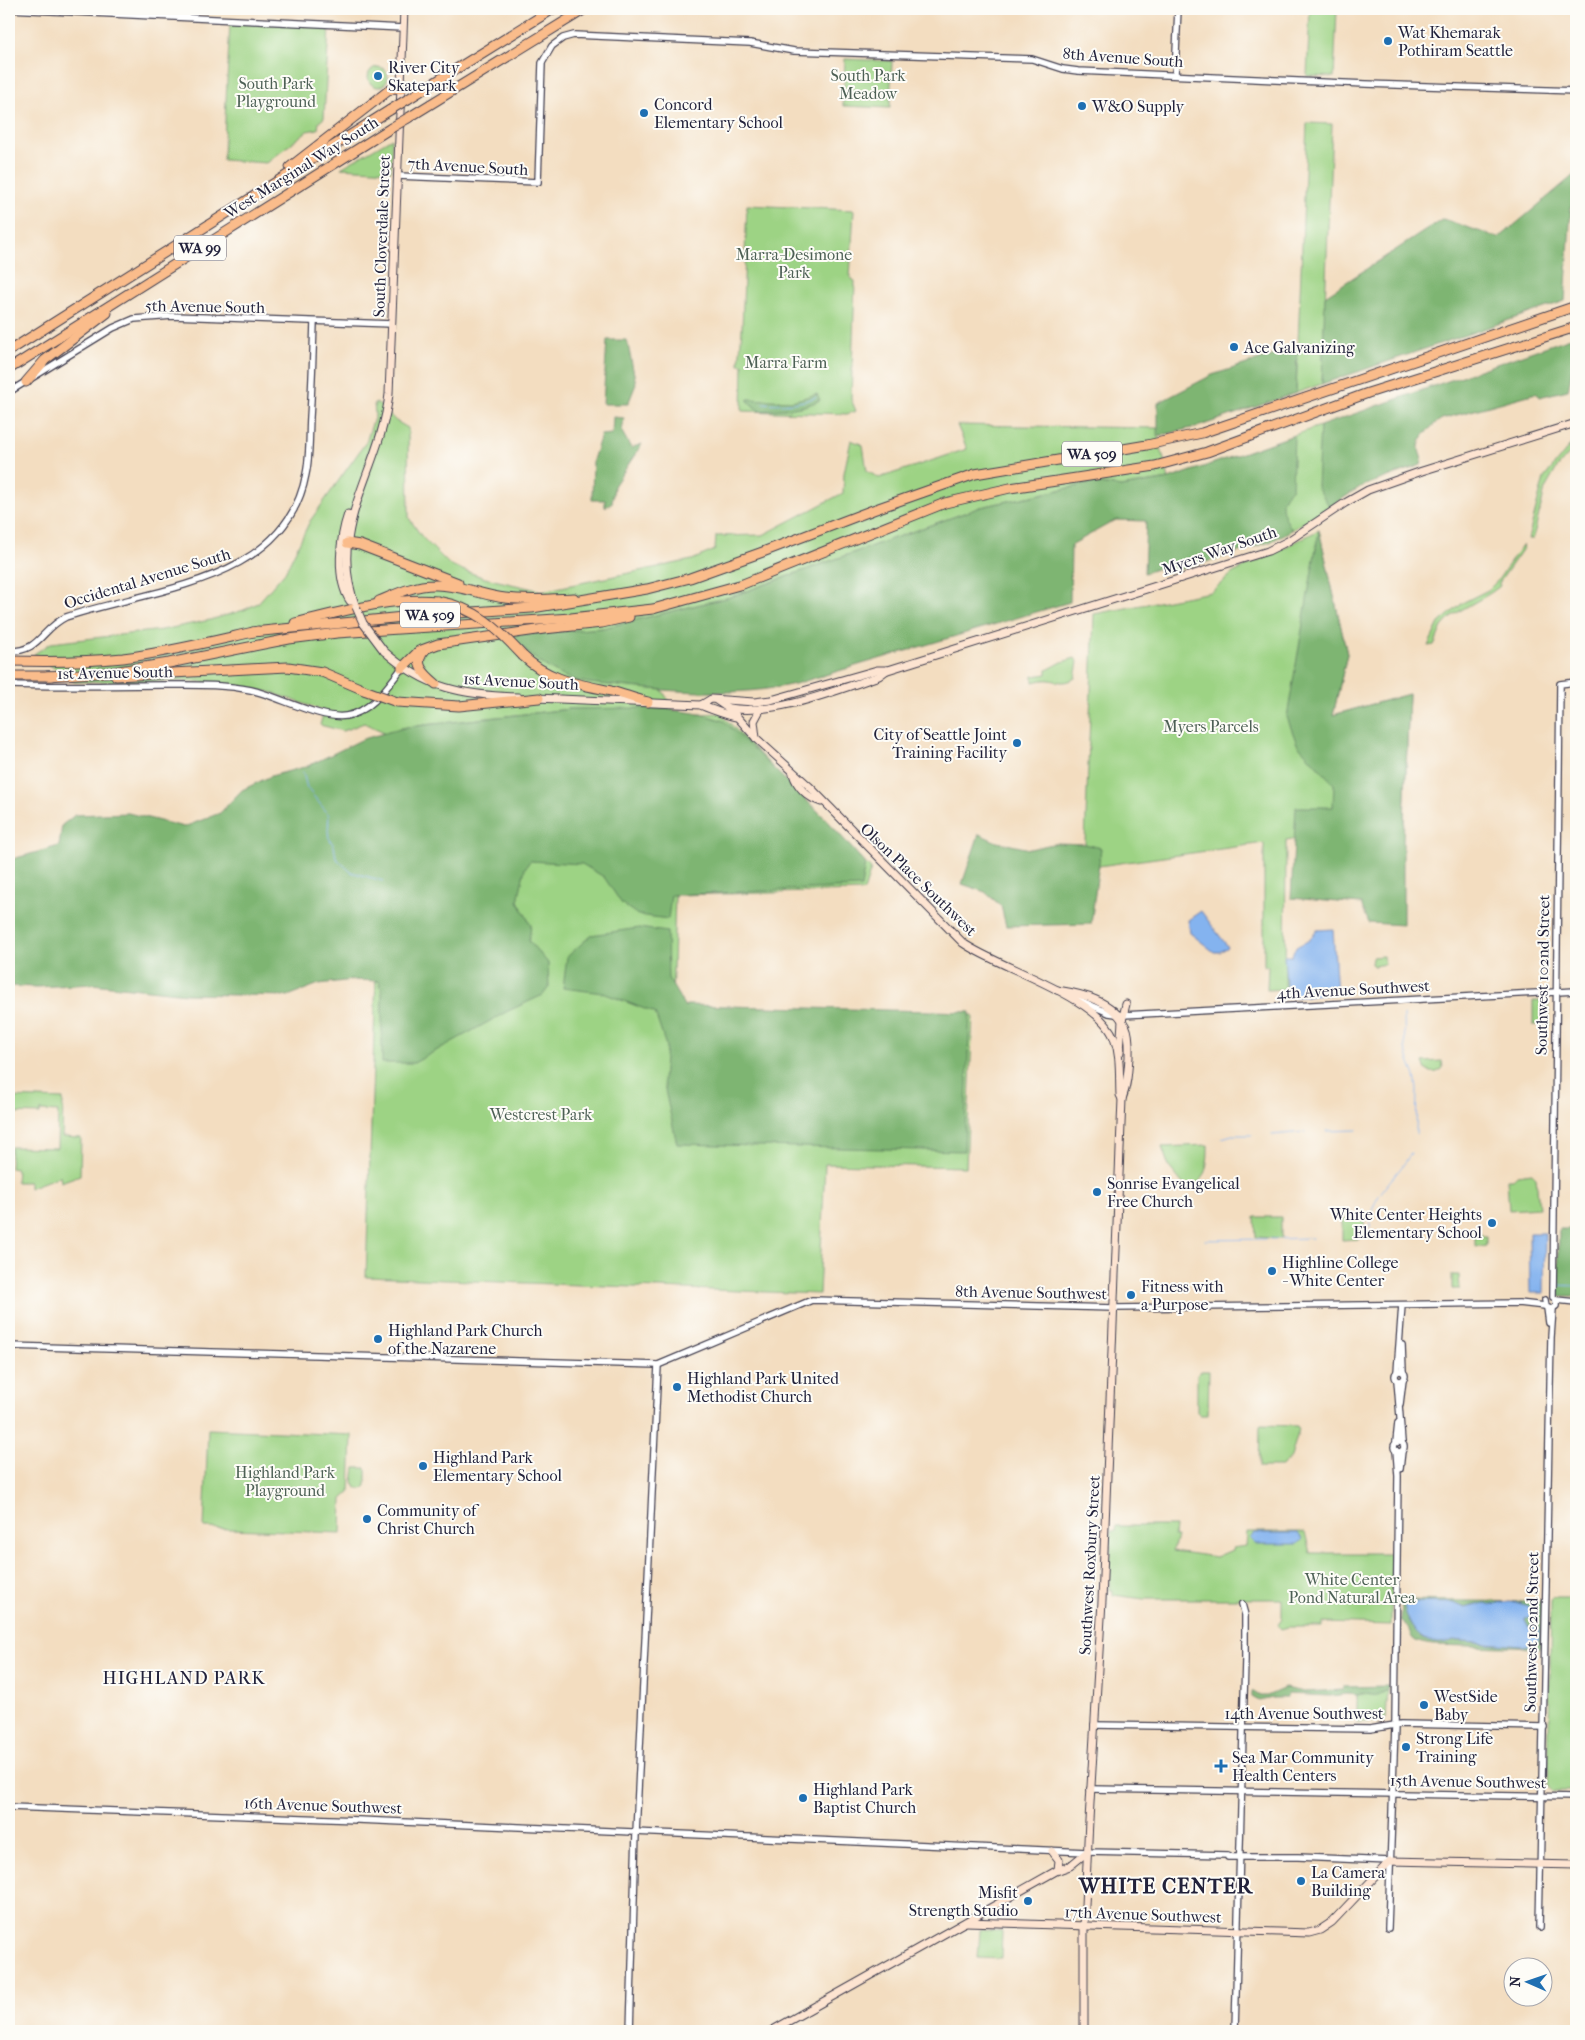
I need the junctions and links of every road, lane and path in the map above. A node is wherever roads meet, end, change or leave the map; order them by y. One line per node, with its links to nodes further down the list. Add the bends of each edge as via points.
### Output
1 (9, 9): 6 (street)
2 (404, 9): 6 (main road, South Cloverdale Street)
3 (553, 9): 12 (highway, West Marginal Way South / WA 99, bridge)
4 (585, 9): 13 (highway, West Marginal Way South / WA 99, bridge)
5 (1178, 9): 7 (street)
6 (403, 28): 8 (main road, South Cloverdale Street)
7 (1175, 75): 9 (street, 8th Avenue South); 11 (street, 8th Avenue South, via 1078,71 1032,59 794,51 750,43 574,35 552,46 544,58)
8 (401, 89): 10 (main road, South Cloverdale Street); 12 (highway, via 388,91)
9 (1576, 91)
10 (398, 176): 11 (street, 7th Avenue South); 16 (main road, South Cloverdale Street)
11 (538, 182)
12 (250, 198): 18 (highway, West Marginal Way South / WA 99)
13 (176, 264): 19 (highway, West Marginal Way South / WA 99); 20 (highway, via 57,350)
14 (1576, 306): 26 (highway, WA 509, via 1202,433 975,474 690,578)
15 (314, 322): 16 (street, 5th Avenue South); 20 (street, 5th Avenue South, via 173,316 134,319 113,328); 31 (street, Occidental Avenue South, via 308,461 296,506 281,529 264,547 232,568 66,617 30,648)
16 (392, 324): 23 (main road, South Cloverdale Street, via 388,405)
17 (1576, 327): 28 (highway, WA 509, via 1368,392 1181,460 1010,488 945,503 743,584)
18 (9, 351)
19 (9, 369)
20 (26, 382): 21 (street, 5th Avenue South)
21 (9, 392)
22 (1576, 422): 34 (main road, Myers Way South, via 1368,490 1268,551)
23 (372, 462): 24 (main road, South Cloverdale Street, via 352,516); 27 (main road, South Cloverdale Street, via 364,470 343,531 341,566 344,586 348,598)
24 (347, 543): 25 (highway, via 360,545); 27 (main road, South Cloverdale Street, via 352,599)
25 (484, 593): 26 (highway, via 526,600); 27 (highway, via 426,585)
26 (607, 596): 29 (highway, WA 509, via 524,609)
27 (360, 607): 29 (highway); 33 (main road, South Cloverdale Street, bridge, via 363,623); 42 (highway, bridge, via 414,600 438,600 460,606 486,620 539,669 560,680)
28 (653, 609): 30 (highway, via 602,623); 36 (highway, WA 509, via 571,618 337,633 113,672)
29 (252, 632): 32 (highway, WA 509, via 124,658)
30 (429, 646): 33 (highway); 38 (highway, via 420,656 419,664)
31 (9, 650)
32 (9, 661)
33 (402, 668): 38 (main road, 1st Avenue South); 39 (street, 1st Avenue South, via 364,709 337,717 270,695 210,685)
34 (888, 670): 43 (main road, Myers Way South, via 876,670 796,694); 45 (main road, Myers Way South, via 879,676 812,698)
35 (9, 676): 36 (highway, WA 509)
36 (47, 676): 40 (highway, bridge, via 138,676 288,667 322,672 397,702 459,706)
37 (1576, 682): 50 (street, Southwest 102nd Street, via 1560,684)
38 (436, 684): 40 (main road, 1st Avenue South, via 475,695)
39 (9, 685)
40 (539, 698): 42 (main road, 1st Avenue South)
41 (711, 700): 43 (main road, Myers Way South); 44 (main road, Myers Way South); 46 (main road, Olson Place Southwest)
42 (648, 702): 44 (main road, 1st Avenue South)
43 (754, 702): 46 (main road, via 739,705)
44 (704, 706): 46 (main road, Myers Way South); 46 (main road, Olson Place Southwest, via 731,718)
45 (761, 708): 46 (main road, Myers Way South); 47 (main road, via 754,721)
46 (733, 711): 47 (main road, Olson Place Southwest)
47 (756, 738): 48 (main road, Olson Place Southwest, via 793,773 795,782 804,792 824,804 963,943)
48 (1057, 990): 51 (street, via 1109,1013); 51 (main road, Olson Place Southwest, via 1080,993); 52 (main road, Olson Place Southwest, via 1099,1017)
49 (1576, 991): 50 (street, 4th Avenue Southwest)
50 (1555, 992): 51 (street, 4th Avenue Southwest); 56 (street, Southwest 102nd Street)
51 (1124, 1015): 53 (main road); 54 (main road, Southwest Roxbury Street, via 1129,1046 1126,1089)
52 (1111, 1032): 53 (main road, Southwest Roxbury Street)
53 (1119, 1058): 54 (main road, Southwest Roxbury Street)
54 (1122, 1099): 58 (main road, Southwest Roxbury Street)
55 (1576, 1302): 56 (street, 8th Avenue Southwest)
56 (1551, 1303): 57 (street, 8th Avenue Southwest); 64 (street, Southwest 102nd Street)
57 (1402, 1305): 58 (street, 8th Avenue Southwest); 63 (street, via 1400,1372 1395,1376 1400,1380 1399,1442 1404,1446 1399,1451 1398,1476)
58 (1114, 1308): 60 (street, 8th Avenue Southwest, via 812,1300); 62 (main road, Southwest Roxbury Street)
59 (9, 1346): 60 (street)
60 (658, 1365): 72 (street)
61 (1242, 1604): 65 (street, via 1246,1615)
62 (1094, 1726): 65 (street, 14th Avenue Southwest); 66 (main road, Southwest Roxbury Street)
63 (1395, 1726): 64 (street, 14th Avenue Southwest); 65 (street, 14th Avenue Southwest, via 1370,1729); 68 (street)
64 (1544, 1727): 69 (street, Southwest 102nd Street)
65 (1244, 1728): 67 (street)
66 (1090, 1789): 67 (street, 15th Avenue Southwest); 74 (main road, Southwest Roxbury Street)
67 (1242, 1792): 68 (street, 15th Avenue Southwest); 75 (street)
68 (1393, 1794): 69 (street, 15th Avenue Southwest); 76 (street)
69 (1542, 1796): 70 (street, 15th Avenue Southwest); 77 (street, Southwest 102nd Street)
70 (1576, 1797)
71 (9, 1807): 72 (street, 16th Avenue Southwest)
72 (636, 1833): 73 (street, 16th Avenue Southwest); 89 (street)
73 (1052, 1851): 74 (street, 16th Avenue Southwest); 80 (main road, via 1059,1860)
74 (1087, 1852): 75 (street, 16th Avenue Southwest); 78 (main road); 81 (main road, Southwest Roxbury Street)
75 (1240, 1857): 76 (street, 16th Avenue Southwest); 88 (street)
76 (1390, 1861): 77 (main road); 86 (street); 88 (main road, 17th Avenue Southwest, via 1332,1922 1320,1930 1310,1933)
77 (1541, 1864): 79 (main road); 87 (street, Southwest 102nd Street)
78 (1070, 1866): 80 (main road); 81 (main road)
79 (1576, 1866)
80 (1058, 1870): 82 (main road)
81 (1086, 1873): 85 (main road, Southwest Roxbury Street)
82 (996, 1905): 83 (main road); 84 (main road, via 993,1915)
83 (966, 1922): 84 (main road, 17th Avenue Southwest); 90 (main road)
84 (1000, 1924): 85 (main road, 17th Avenue Southwest)
85 (1084, 1927): 88 (main road, 17th Avenue Southwest); 91 (main road, Southwest Roxbury Street)
86 (1388, 1928)
87 (1539, 1928)
88 (1238, 1930): 92 (street)
89 (630, 2031)
90 (771, 2031)
91 (1084, 2031)
92 (1234, 2031)

